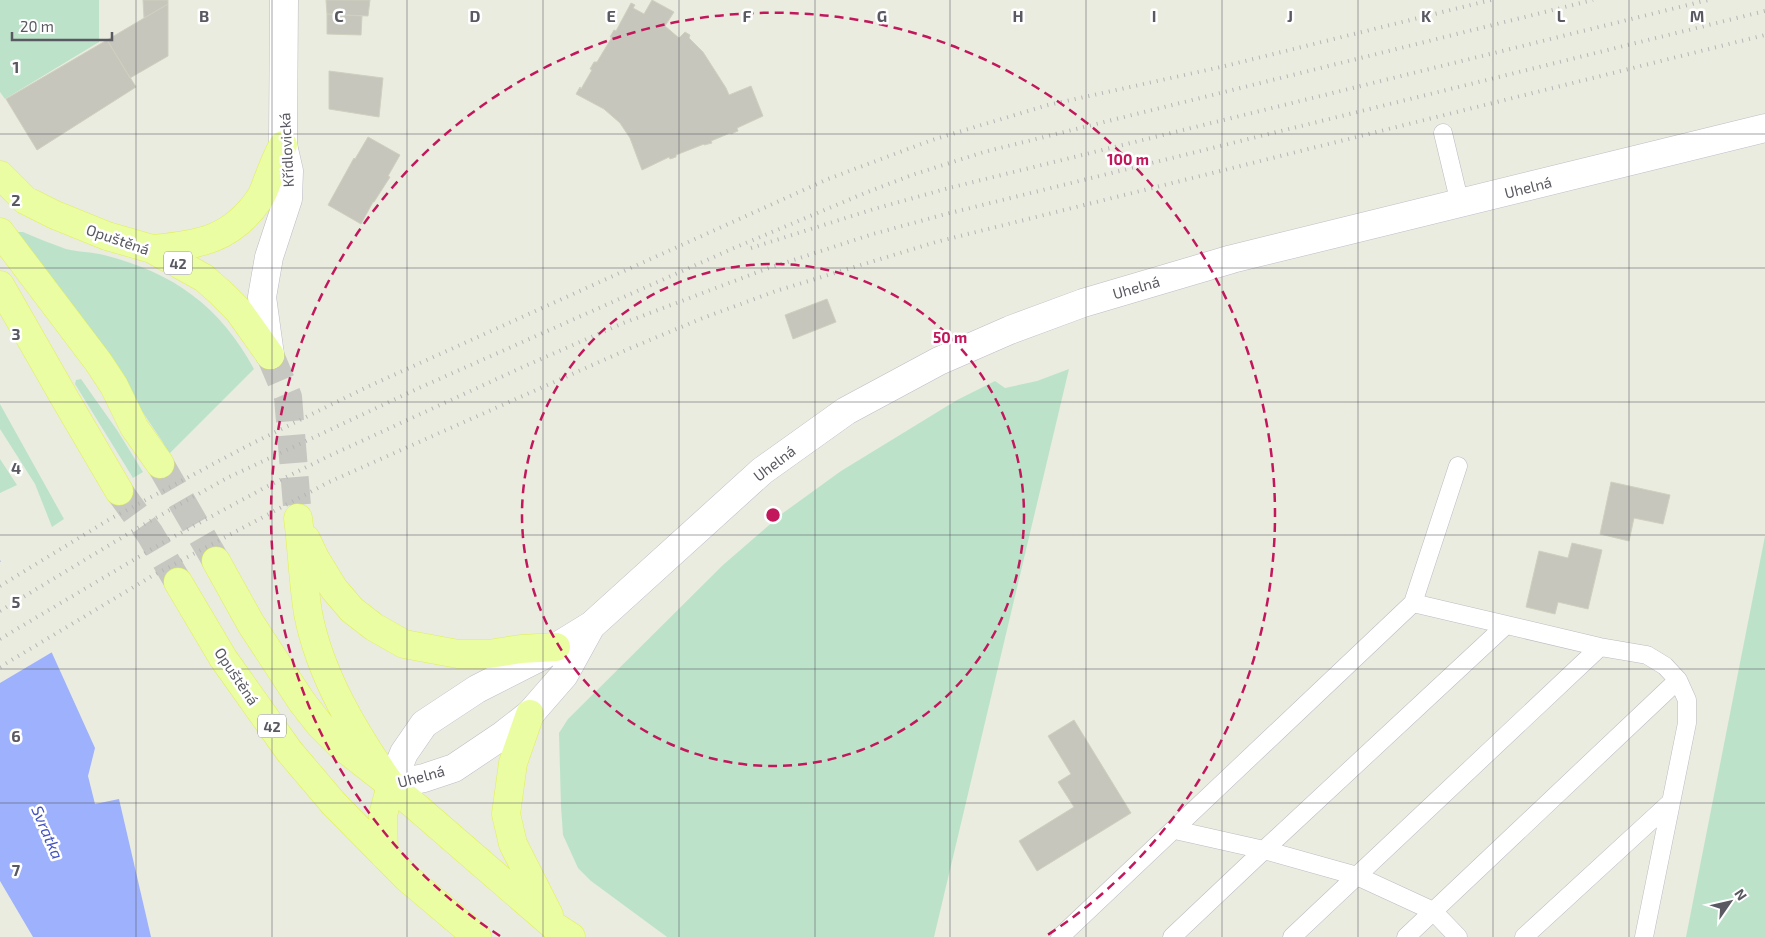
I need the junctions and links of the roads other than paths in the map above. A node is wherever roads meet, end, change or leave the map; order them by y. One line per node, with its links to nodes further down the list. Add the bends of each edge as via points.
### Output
1 (284, 0): 4 (main road, Křídlovická)
2 (1765, 128): 6 (main road, Uhelná)
3 (1443, 133): 6 (lane)
4 (283, 145): 8 (main road, via 260,197 245,217 206,241); 10 (main road, Křídlovická, via 289,171 288,199 269,257 262,296)
5 (0, 175): 8 (main road, Opuštěná / 42, via 25,200 55,216)
6 (1460, 204): 17 (main road, Uhelná, via 1232,259 1083,303 939,361 846,411 762,471)
7 (0, 232): 11 (main road, via 99,363 134,427)
8 (152, 249): 10 (main road, Opuštěná / 42, via 221,293)
9 (0, 285): 13 (main road)
10 (270, 355)
11 (160, 464)
12 (1458, 466): 16 (lane)
13 (119, 491)
14 (216, 561): 23 (main road, 42, via 251,624 302,702 340,745)
15 (178, 582): 27 (main road, Opuštěná / 42, via 223,658 289,751 334,804)
16 (1414, 603): 18 (lane); 25 (lane)
17 (592, 625): 19 (main road, Uhelná); 22 (main road, Uhelná, via 564,675)
18 (1506, 625): 20 (lane); 26 (lane)
19 (556, 647): 23 (main road, Uhelná, via 477,689 424,724 404,753); 23 (main road, 42, via 458,654 404,644 352,610 334,589 315,558 299,521 308,614 322,659 341,705)
20 (1600, 647): 21 (lane, via 1647,655 1665,666); 28 (lane)
21 (1678, 680): 24 (lane, via 1687,700 1687,723); 29 (lane)
22 (530, 714): 23 (main road, Uhelná, via 454,768); 30 (main road, via 513,764 506,814 513,844)
23 (391, 785): 27 (main road, via 383,815); 30 (main road, 42)
24 (1671, 802): 31 (lane); 38 (lane)
25 (1175, 830): 26 (lane); 33 (lane)
26 (1264, 850): 28 (lane); 34 (lane)
27 (384, 855): 32 (main road, Opuštěná / 42)
28 (1357, 876): 29 (lane); 35 (lane)
29 (1433, 911): 36 (lane); 37 (lane)
30 (563, 931)
31 (1643, 936)
32 (477, 937)
33 (1060, 937)
34 (1172, 937)
35 (1292, 937)
36 (1406, 937)
37 (1458, 937)
38 (1524, 937)

